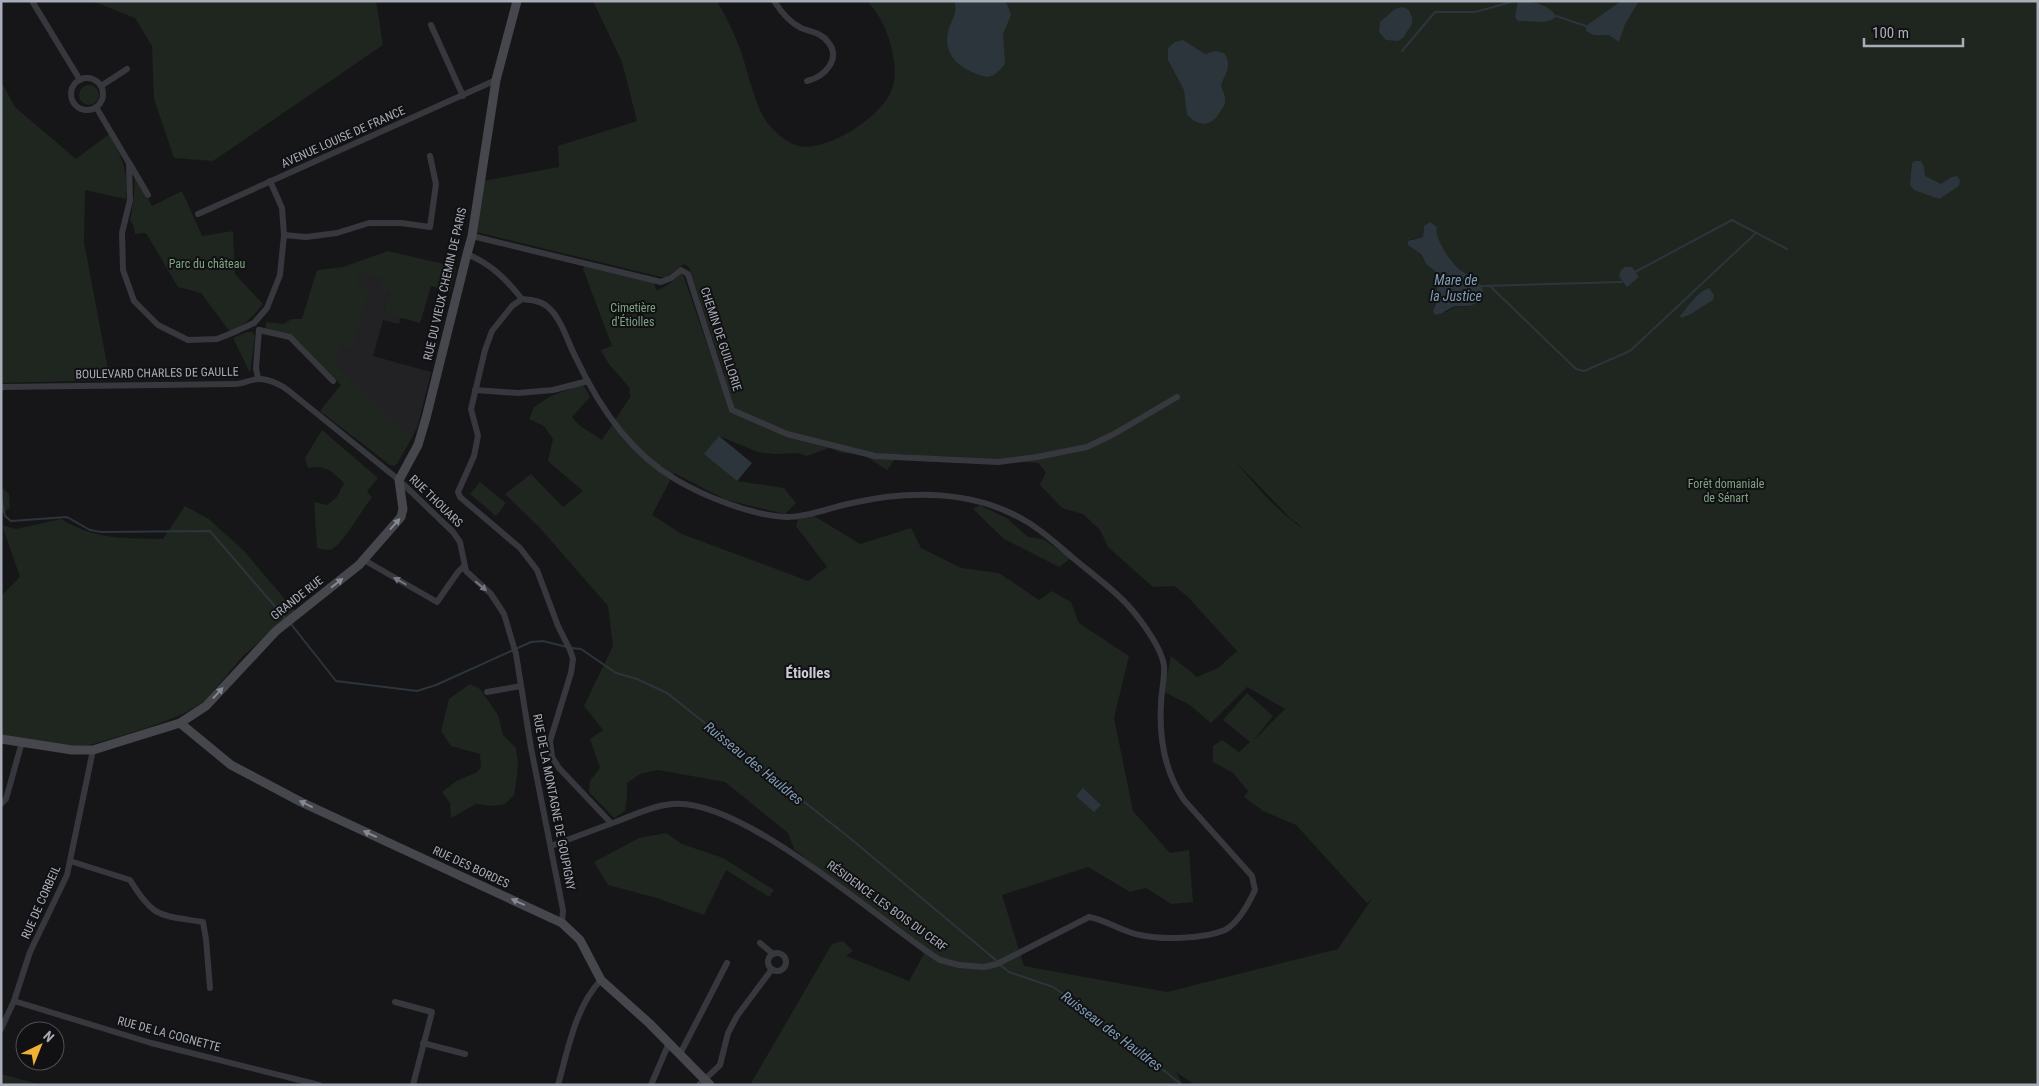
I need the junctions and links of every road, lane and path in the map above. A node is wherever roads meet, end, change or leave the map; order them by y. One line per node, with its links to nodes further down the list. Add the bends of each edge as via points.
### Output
1 (32, 1): 6 (street)
2 (517, 1): 7 (street, RUE DU VIEUX CHEMIN DE PARIS)
3 (774, 1): 8 (street, via 788,20 829,42 832,60 829,68 816,79)
4 (431, 25): 10 (street)
5 (127, 70): 9 (street)
6 (80, 80): 9 (street, via 92,79); 11 (street, via 72,90 74,102 84,109)
7 (496, 80): 10 (street, AVENUE LOUISE DE FRANCE); 18 (street, RUE DU VIEUX CHEMIN DE PARIS)
8 (807, 80)
9 (101, 86): 11 (street, via 103,95)
10 (463, 96): 14 (street, AVENUE LOUISE DE FRANCE)
11 (96, 107): 13 (street)
12 (430, 156): 17 (street, via 436,184 430,227 368,223 306,238)
13 (129, 163): 15 (street); 21 (street, via 130,200 122,233 123,270 134,301 158,325 188,340 217,339)
14 (270, 181): 16 (street, AVENUE LOUISE DE FRANCE); 17 (street, via 282,208)
15 (148, 195)
16 (198, 214)
17 (284, 235): 21 (street, via 280,275 267,308)
18 (472, 236): 19 (street, RUE DU VIEUX CHEMIN DE PARIS); 28 (street, CHEMIN DE GUILLORIE, via 661,282 681,270 688,274 732,410 787,434 875,456 998,462 1037,457 1087,447)
19 (467, 254): 20 (street, RÉSIDENCE LES BOIS DU CERF, via 496,270); 29 (street, RUE DU VIEUX CHEMIN DE PARIS, via 418,445)
20 (522, 298): 25 (street, RÉSIDENCE LES BOIS DU CERF, via 550,308); 27 (street, via 492,331)
21 (254, 322): 22 (street)
22 (259, 330): 23 (street); 24 (street, via 290,337)
23 (258, 378): 26 (street, BOULEVARD CHARLES DE GAULLE, via 235,384); 29 (street, via 283,386)
24 (333, 381)
25 (588, 381): 27 (street, via 544,391); 39 (street, RÉSIDENCE LES BOIS DU CERF, via 618,428 645,456 672,478 738,507 787,517 899,494 937,495 996,506 1026,520 1053,540 1139,618 1159,650 1164,666 1161,708 1167,766 1184,800 1252,876 1255,890 1235,922 1225,930 1179,938 1140,935 1089,917 999,964 984,967 959,965 940,960 806,863 737,822 702,806 674,804 652,807)
26 (1, 387)
27 (475, 390): 39 (street, via 471,408 478,436 474,456 458,492 520,548 537,570 573,659 550,741 552,757)
28 (1177, 397)
29 (399, 480): 30 (street, GRANDE RUE, one-way to 29, via 401,517); 31 (street, RUE THOUARS, via 457,537)
30 (364, 560): 31 (street, one-way to 30, via 437,602); 34 (street, GRANDE RUE, one-way to 30, via 206,706 276,631)
31 (464, 566): 32 (street, RUE DE LA MONTAGNE DE GOUPIGNY, one-way to 32, via 491,594 504,614)
32 (521, 686): 33 (street); 40 (street, RUE DE LA MONTAGNE DE GOUPIGNY)
33 (487, 692)
34 (180, 723): 37 (street, GRANDE RUE); 42 (street, RUE DES BORDES, one-way to 34, via 301,802 231,765)
35 (1, 739): 36 (street, GRANDE RUE)
36 (22, 742): 37 (street, GRANDE RUE); 38 (street, via 6,799)
37 (93, 750): 41 (street, RUE DE CORBEIL)
38 (1, 804)
39 (611, 823): 40 (street, RÉSIDENCE LES BOIS DU CERF)
40 (551, 846): 42 (street, RUE DE LA MONTAGNE DE GOUPIGNY, via 563,910)
41 (70, 861): 48 (street, via 130,880 153,911 203,922); 49 (street, RUE DE CORBEIL, via 58,897 30,952)
42 (562, 923): 47 (street, RUE DES BORDES, via 580,940)
43 (760, 943): 44 (street)
44 (773, 954): 46 (street, via 768,960); 46 (street, via 782,955 785,962 780,970)
45 (727, 963): 55 (street)
46 (772, 969): 56 (street, via 737,1016 728,1033 720,1065)
47 (601, 980): 53 (street, RUE DES BORDES); 59 (street, via 587,998 578,1018)
48 (210, 988)
49 (14, 1001): 51 (street, RUE DE CORBEIL); 57 (street, RUE DE LA COGNETTE, via 152,1043)
50 (395, 1002): 52 (street, via 432,1012)
51 (1, 1029)
52 (423, 1043): 54 (street); 58 (street)
53 (669, 1043): 55 (street, RUE DES BORDES); 60 (street)
54 (465, 1054)
55 (680, 1054): 56 (street, RUE DES BORDES)
56 (704, 1083)
57 (319, 1085)
58 (412, 1085)
59 (558, 1085)
60 (651, 1085)

